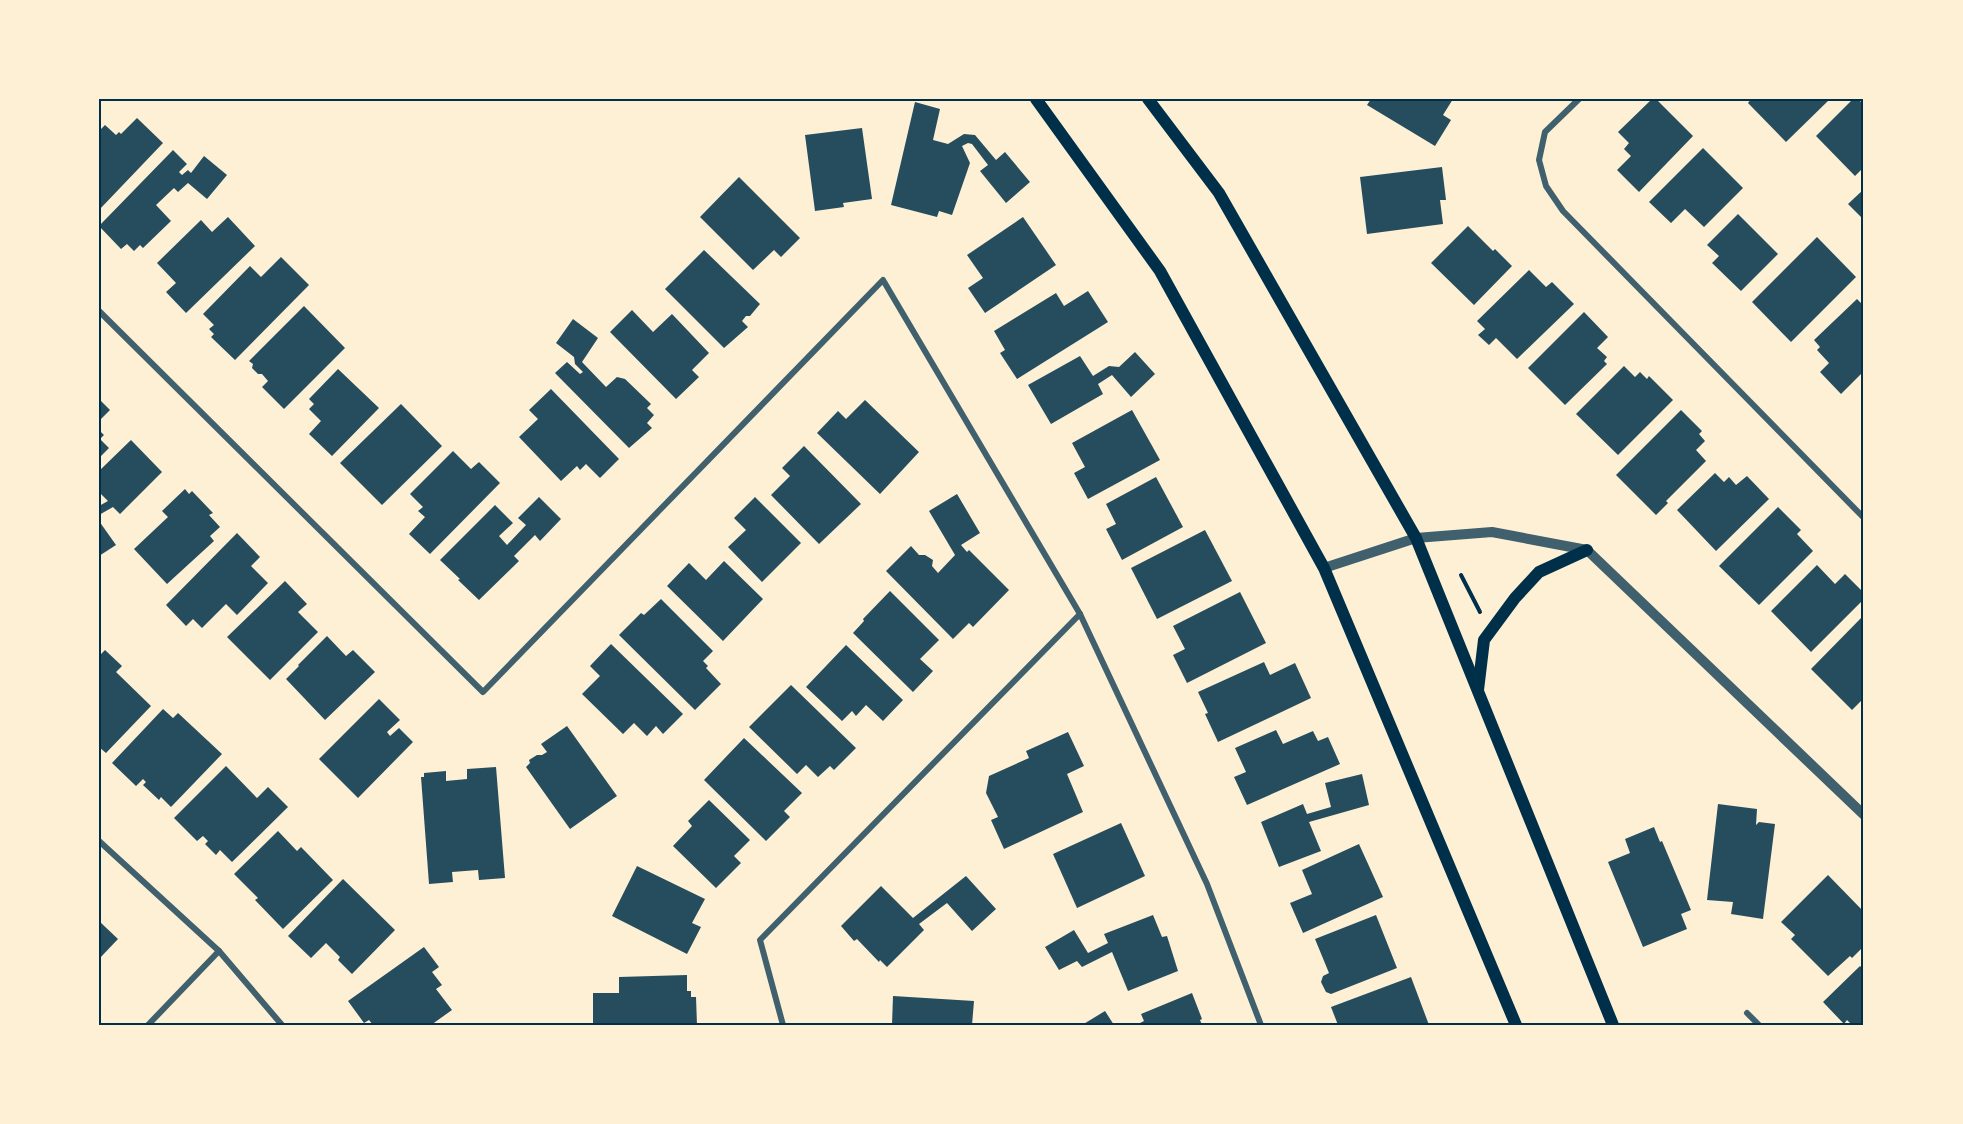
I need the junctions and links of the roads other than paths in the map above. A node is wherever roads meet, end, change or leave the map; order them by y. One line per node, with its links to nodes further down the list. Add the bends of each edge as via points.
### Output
1 (1036, 99): 8 (main road, via 1160,271)
2 (1148, 99): 6 (main road, via 1219,193)
3 (1579, 99): 5 (street, via 1545,132 1539,160 1546,186 1563,211)
4 (99, 311): 9 (street, via 483,692 883,280)
5 (1864, 518)
6 (1416, 538): 7 (street, via 1492,532); 8 (street); 10 (main road)
7 (1587, 550): 10 (main road, via 1539,572 1515,598 1484,640); 11 (street)
8 (1324, 568): 19 (main road)
9 (1080, 614): 17 (street, via 760,940); 18 (street, via 1207,884)
10 (1478, 692): 20 (main road)
11 (1864, 815)
12 (99, 841): 13 (street)
13 (219, 951): 15 (street); 16 (street)
14 (1747, 1013): 21 (street)
15 (147, 1025)
16 (282, 1025)
17 (783, 1025)
18 (1262, 1025)
19 (1516, 1025)
20 (1613, 1025)
21 (1759, 1025)

